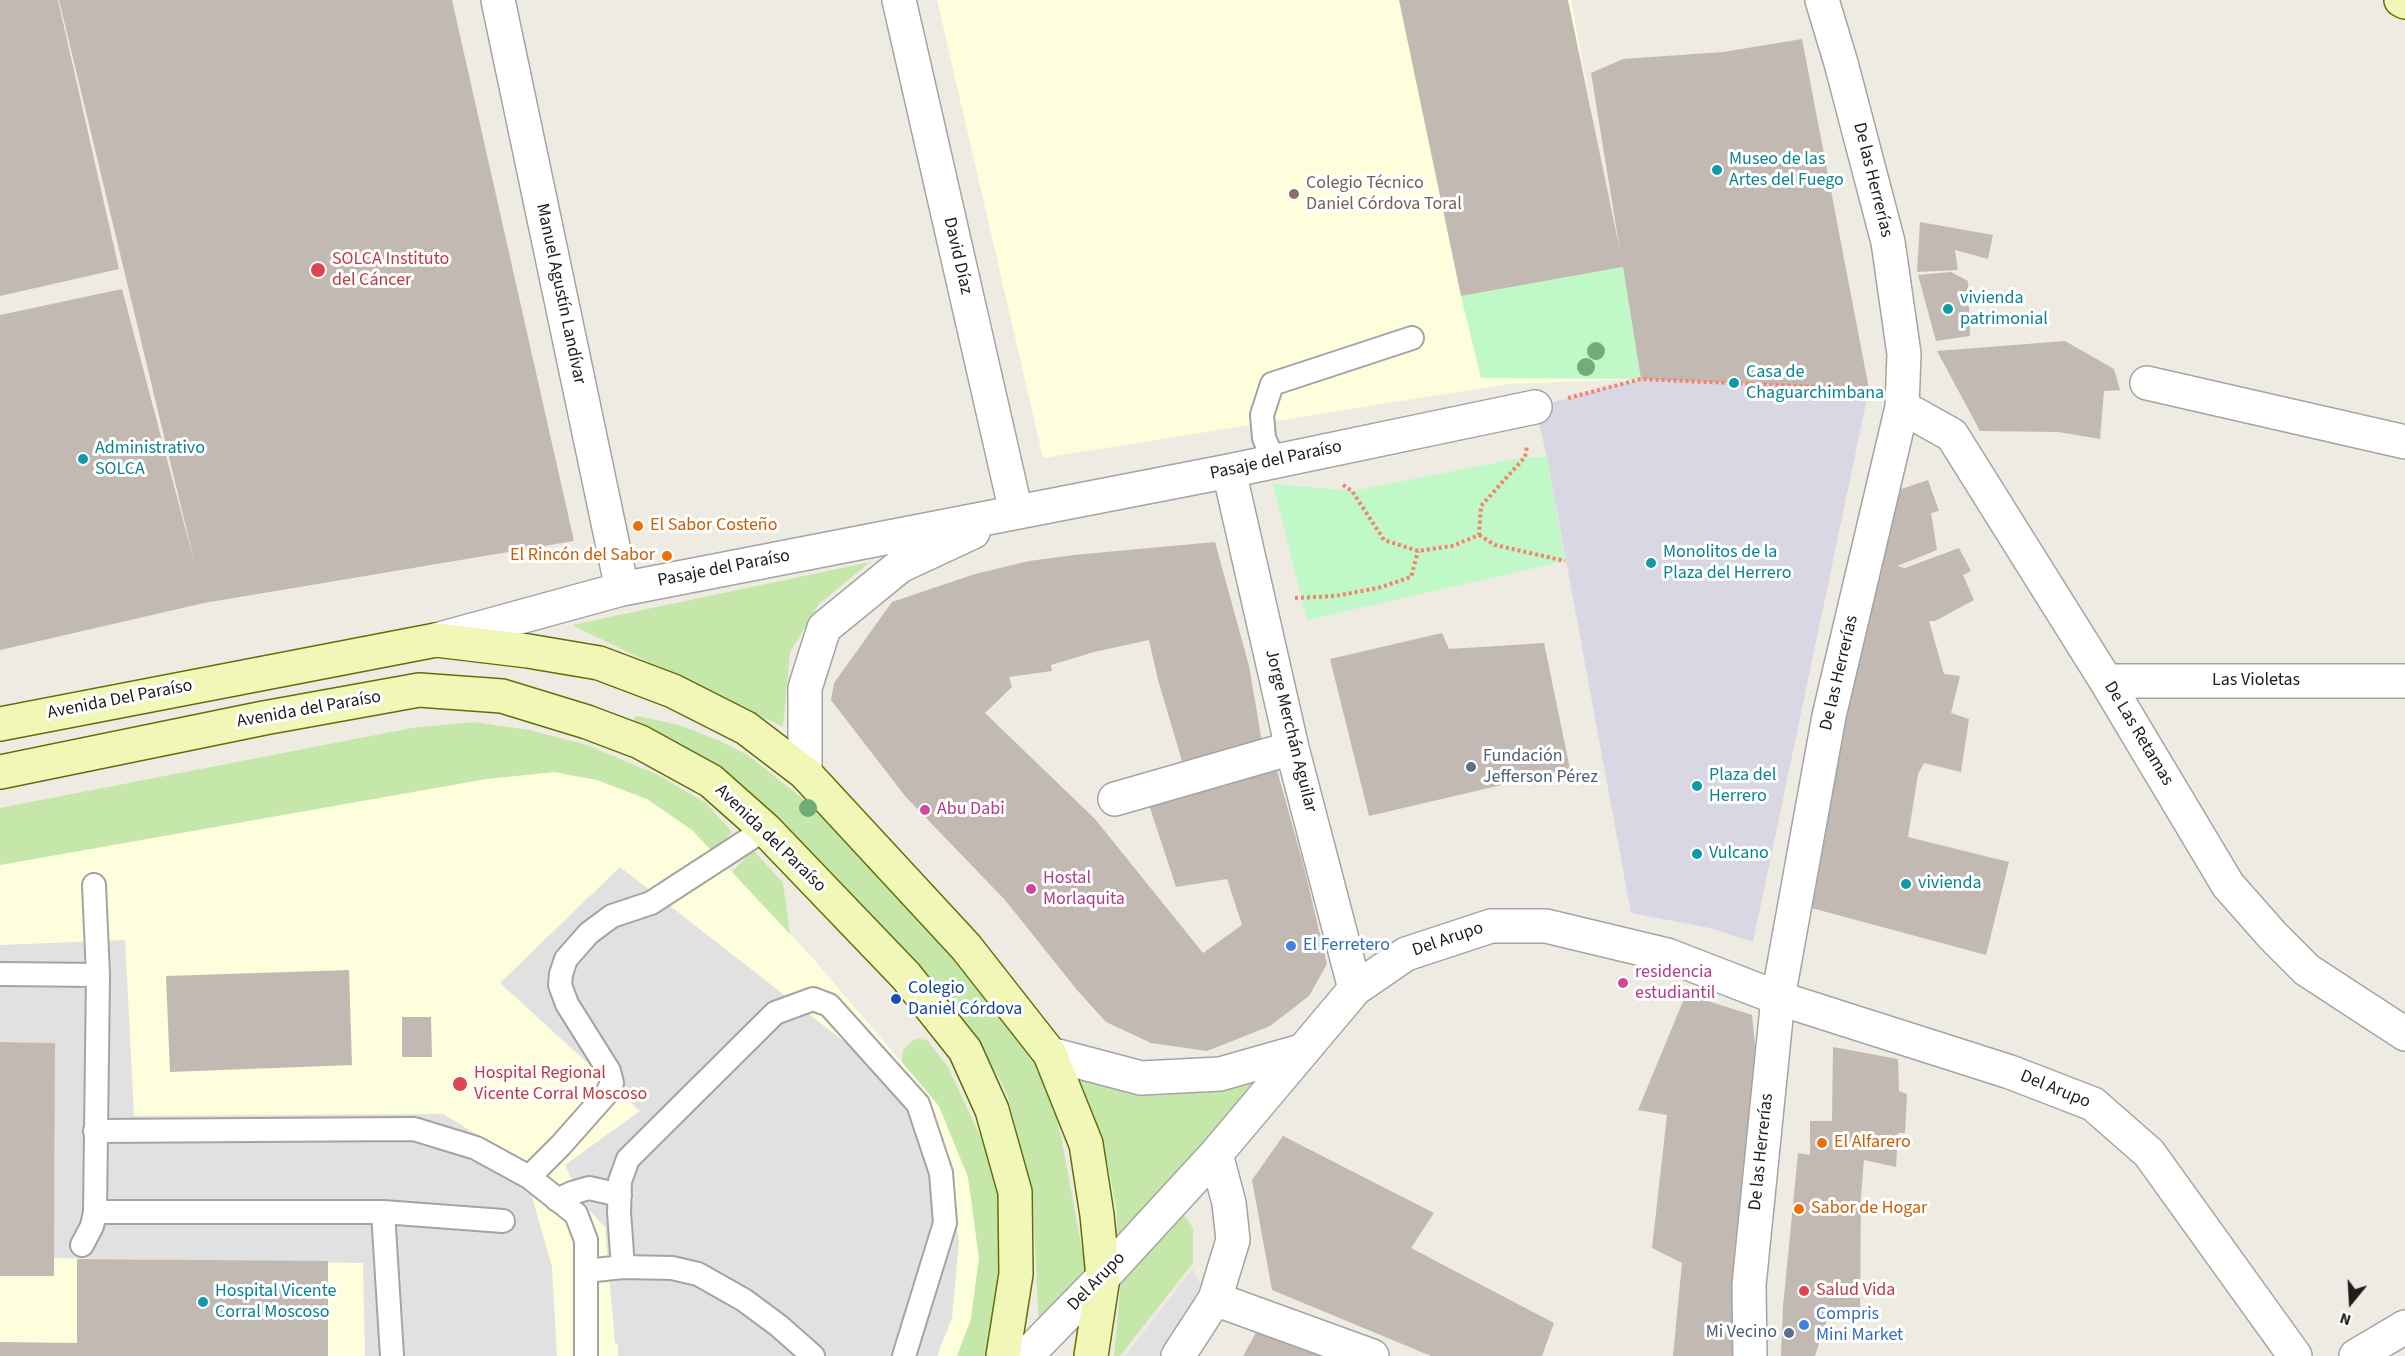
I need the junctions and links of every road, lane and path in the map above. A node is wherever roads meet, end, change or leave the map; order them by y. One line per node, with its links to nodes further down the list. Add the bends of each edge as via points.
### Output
1 (498, 0): 16 (street, Manuel Agustín Landívar)
2 (899, 0): 12 (street, David Díaz)
3 (1822, 0): 7 (street, De las Herrerías, via 1888,242 1904,354)
4 (1412, 338): 10 (lane, via 1272,384 1262,415 1264,438)
5 (2147, 383): 8 (street)
6 (1535, 407): 7 (path, via 1641,379 1869,389); 9 (street, Pasaje del Paraíso); 13 (path, via 1525,457 1481,506)
7 (1902, 407): 19 (street, De Las Retamas, via 1952,435); 31 (street, De las Herrerías, via 1829,716)
8 (2405, 442)
9 (1306, 454): 10 (street, Pasaje del Paraíso); 14 (path, via 1352,491 1384,540)
10 (1274, 461): 11 (street, Pasaje del Paraíso)
11 (1229, 471): 12 (street, Pasaje del Paraíso); 17 (street, Jorge Merchán Aguilar)
12 (1016, 512): 16 (street, Pasaje del Paraíso); 24 (street, Pasaje del Paraíso, via 900,566 824,628 806,688)
13 (1479, 535): 14 (path, via 1452,546); 15 (path, via 1495,545)
14 (1418, 551): 17 (path, via 1411,577 1378,588 1335,597)
15 (1565, 561)
16 (622, 589): 18 (street, Pasaje del Paraíso)
17 (1258, 598): 22 (street, Jorge Merchán Aguilar)
18 (436, 640): 21 (main road, Avenida Del Paraíso); 24 (main road, via 599,663 673,691 746,728)
19 (2106, 681): 20 (street, Las Violetas); 32 (street, De Las Retamas, via 2228,885 2307,970)
20 (2405, 681)
21 (0, 724)
22 (1292, 748): 25 (street); 30 (street, Jorge Merchán Aguilar)
23 (0, 772): 26 (main road, Avenida del Paraíso, via 419,690 478,694 502,696 640,742 711,781)
24 (805, 773): 34 (main road, via 966,948)
25 (1114, 799)
26 (765, 829): 37 (lane, via 651,903 612,916 589,933 566,959 560,985 567,1004 609,1071 612,1083 608,1093); 53 (main road, Avenida del Paraíso, via 906,976 965,1050 988,1100 1015,1192 1016,1274)
27 (94, 885): 29 (lane)
28 (0, 974): 29 (lane)
29 (98, 975): 35 (lane)
30 (1355, 989): 31 (street, Del Arupo, via 1406,954 1491,926 1546,926 1666,955); 33 (street, Del Arupo)
31 (1778, 998): 58 (street, De las Herrerías, via 1749,1285); 59 (street, Del Arupo, via 2010,1072 2093,1104 2149,1153)
32 (2405, 1034)
33 (1301, 1051): 34 (street, via 1220,1074 1141,1078); 36 (street, Del Arupo)
34 (1050, 1054): 46 (main road, via 1086,1144)
35 (95, 1131): 37 (lane, via 414,1129 476,1148); 40 (lane)
36 (1216, 1154): 46 (street, Del Arupo); 47 (street, via 1229,1203 1233,1240)
37 (529, 1177): 39 (lane)
38 (620, 1195): 39 (lane, via 589,1188); 44 (lane); 52 (lane, via 620,1181 628,1159 775,1013 813,999 830,1005 918,1104 941,1173 945,1223)
39 (557, 1200): 45 (lane, via 576,1214 586,1240)
40 (95, 1212): 41 (lane); 43 (lane)
41 (383, 1212): 42 (lane); 49 (lane)
42 (503, 1221)
43 (82, 1245)
44 (623, 1267): 45 (lane); 51 (lane, via 672,1268 698,1274 744,1300)
45 (586, 1270): 50 (lane)
46 (1103, 1277): 54 (street, Del Arupo); 55 (main road)
47 (1215, 1299): 56 (street); 57 (street)
48 (2405, 1327): 60 (street)
49 (392, 1356)
50 (586, 1356)
51 (813, 1356)
52 (903, 1356)
53 (1003, 1356)
54 (1026, 1356)
55 (1091, 1356)
56 (1178, 1356)
57 (1372, 1356)
58 (1750, 1356)
59 (2295, 1356)
60 (2356, 1356)

